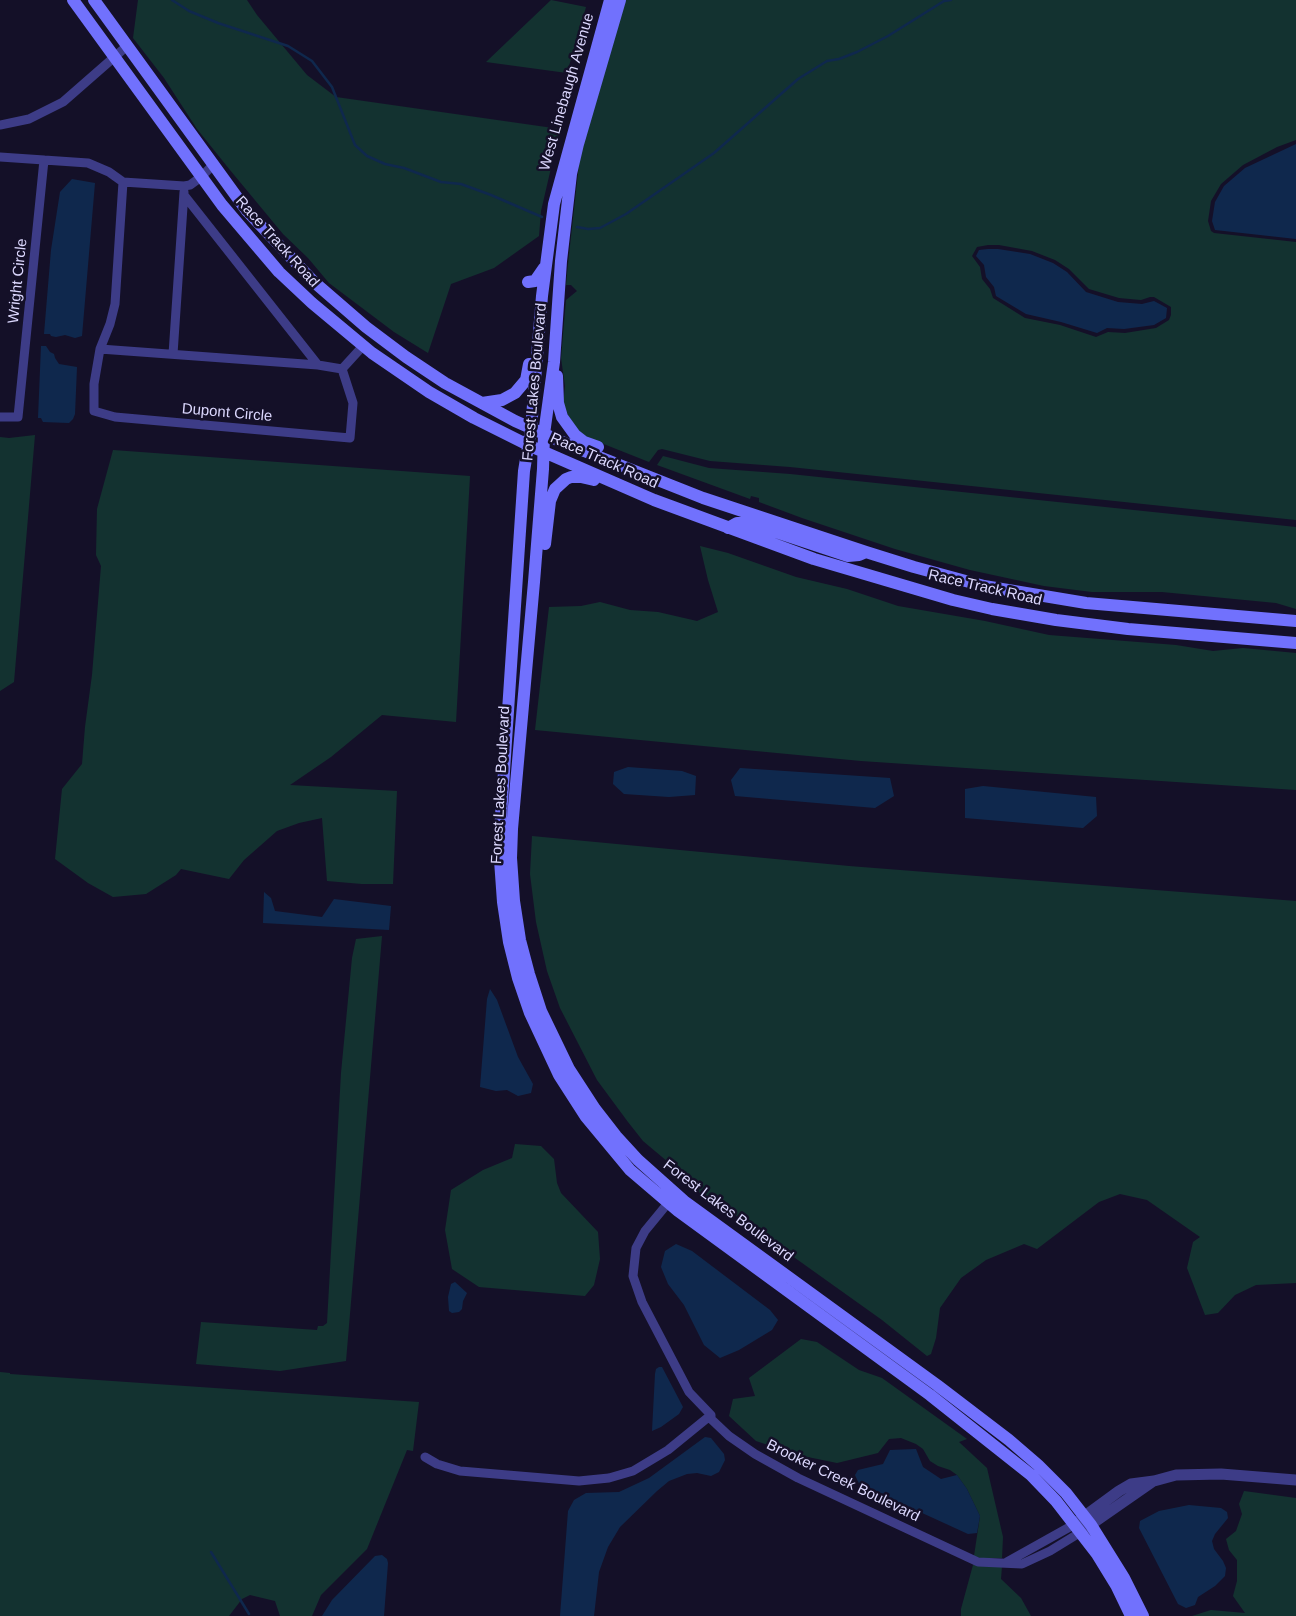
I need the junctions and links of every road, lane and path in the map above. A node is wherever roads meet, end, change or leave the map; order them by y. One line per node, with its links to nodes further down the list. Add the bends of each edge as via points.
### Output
1 (73, 0): 6 (main road, Race Track Road)
2 (94, 0): 5 (main road, Race Track Road)
3 (610, 0): 14 (main road, West Linebaugh Avenue)
4 (620, 0): 17 (main road, Forest Lakes Boulevard, via 576,154 568,194)
5 (127, 46): 6 (street); 10 (main road, Race Track Road)
6 (114, 58): 7 (street, via 63,102 30,119); 11 (main road, Race Track Road)
7 (0, 125)
8 (0, 156): 9 (street)
9 (44, 160): 12 (street, via 88,162); 26 (street, Wright Circle, via 18,417)
10 (213, 164): 11 (street); 25 (main road, Race Track Road, via 247,211 341,306 445,383)
11 (200, 177): 13 (street); 19 (main road, Race Track Road, via 279,272)
12 (123, 182): 13 (street); 20 (street, Dupont Circle, via 115,304)
13 (184, 191): 21 (street); 23 (street)
14 (556, 194): 15 (main road, Forest Lakes Boulevard); 17 (main road, via 559,216 554,276)
15 (546, 263): 16 (main road, via 539,276); 18 (main road, Forest Lakes Boulevard)
16 (528, 282)
17 (566, 289): 22 (main road, Forest Lakes Boulevard, via 558,306)
18 (542, 296): 25 (main road, via 535,319 526,380 508,397); 27 (main road, Forest Lakes Boulevard)
19 (362, 346): 24 (street); 29 (main road, Race Track Road, via 429,392)
20 (100, 349): 21 (street); 24 (street, Dupont Circle, via 94,384 94,411 115,417 350,438 353,403)
21 (173, 354): 23 (street)
22 (554, 362): 28 (main road, Forest Lakes Boulevard); 33 (main road, via 560,411 574,435 584,442 713,494)
23 (318, 365): 24 (street)
24 (342, 369)
25 (482, 403): 27 (main road, Race Track Road)
26 (0, 417)
27 (531, 429): 28 (main road, Race Track Road); 29 (main road, Forest Lakes Boulevard)
28 (544, 434): 30 (main road, Forest Lakes Boulevard); 33 (main road, Race Track Road)
29 (528, 445): 30 (main road, Race Track Road); 40 (main road, Forest Lakes Boulevard, via 500,831 503,902 509,942 530,1013 559,1075 606,1142 630,1170)
30 (544, 451): 31 (main road, Race Track Road); 39 (main road, Forest Lakes Boulevard)
31 (614, 484): 35 (main road, Race Track Road); 39 (main road, via 571,477 558,484 552,494 528,692)
32 (754, 501): 34 (main road, via 754,509)
33 (734, 508): 34 (main road, Race Track Road)
34 (766, 519): 36 (main road, Race Track Road)
35 (728, 528): 36 (main road, via 737,523 749,523 848,556); 38 (main road, Race Track Road, via 867,575 992,610 1128,629)
36 (866, 552): 37 (main road, Race Track Road, via 984,586 1058,599)
37 (1296, 621)
38 (1296, 642)
39 (522, 709): 44 (main road, Forest Lakes Boulevard, via 511,858 520,940 545,1020 569,1069 595,1109 638,1160 684,1200 1009,1440 1066,1493)
40 (668, 1203): 41 (street, Brooker Creek Boulevard, via 645,1231 636,1248 633,1276 642,1302 689,1392); 44 (main road, Forest Lakes Boulevard, via 1004,1451)
41 (710, 1415): 42 (street, via 668,1450 633,1471 609,1478 579,1481 460,1471); 44 (street, Brooker Creek Boulevard, via 729,1436 748,1450 798,1478 978,1562 1006,1562)
42 (425, 1457)
43 (1296, 1480): 44 (street, Brooker Creek Boulevard, via 1221,1474 1176,1475 1154,1481)
44 (1083, 1524): 45 (main road, Forest Lakes Boulevard); 46 (main road, Forest Lakes Boulevard, via 1124,1578)
45 (1130, 1616)
46 (1143, 1616)

